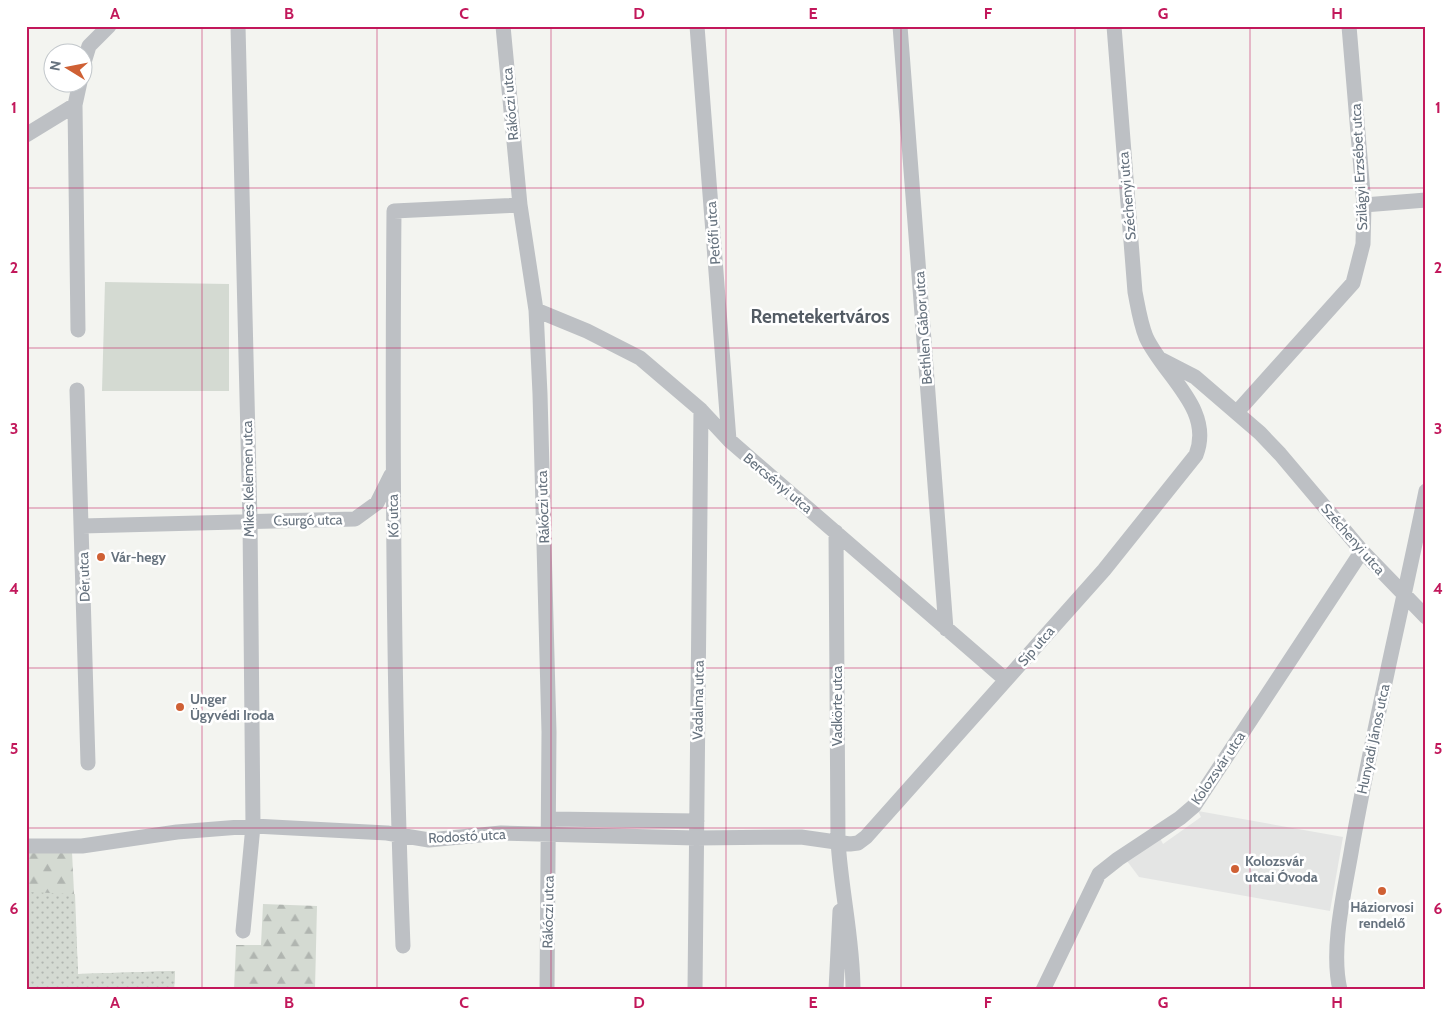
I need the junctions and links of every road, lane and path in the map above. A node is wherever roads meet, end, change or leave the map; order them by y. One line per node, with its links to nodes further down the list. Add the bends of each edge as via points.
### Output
1 (109, 26): 8 (street)
2 (238, 26): 27 (street, Mikes Kelemen utca)
3 (503, 26): 13 (street, Rákóczi utca)
4 (697, 26): 24 (street, Petőfi utca)
5 (900, 26): 33 (street, Bethlen Gábor utca)
6 (1114, 26): 17 (street, Széchenyi utca, via 1135,292 1147,338)
7 (1349, 26): 14 (street, Szilágyi Erzsébet utca)
8 (92, 43)
9 (78, 92): 10 (street)
10 (75, 105): 11 (street); 16 (street)
11 (26, 134)
12 (1426, 200): 14 (street)
13 (520, 205): 15 (street, Rákóczi utca); 25 (street, Kő utca, via 394,211)
14 (1364, 205): 22 (street, Szilágyi Erzsébet utca, via 1363,244 1353,283)
15 (536, 310): 21 (street, Bercsényi utca, via 640,358); 36 (street, Rákóczi utca)
16 (78, 330)
17 (1161, 360): 18 (street, Széchenyi utca); 19 (street, Széchenyi utca)
18 (1195, 377): 19 (street, via 1186,376); 22 (street, Széchenyi utca)
19 (1178, 387): 23 (street, Széchenyi utca, via 1198,415)
20 (77, 390): 28 (street, Dér utca)
21 (701, 410): 24 (street, Bercsényi utca); 37 (street, Vadalma utca)
22 (1236, 412): 30 (street, Széchenyi utca, via 1280,454)
23 (1201, 430): 34 (street, Síp utca, via 1196,455 1110,563)
24 (729, 440): 29 (street, Bercsényi utca)
25 (392, 474): 27 (street, Csurgó utca, via 377,503 355,519); 39 (street, Kő utca)
26 (1426, 491): 31 (street, Hunyadi János utca)
27 (250, 521): 28 (street, Csurgó utca); 38 (street, Mikes Kelemen utca)
28 (82, 526): 35 (street, Dér utca)
29 (836, 532): 33 (street, Bercsényi utca); 42 (street, Vadkörte utca)
30 (1362, 551): 31 (street, Széchenyi utca); 51 (street, Kolozsvár utca, via 1194,806 1099,874)
31 (1403, 595): 32 (street, Széchenyi utca); 52 (street, Hunyadi János utca, via 1347,876 1337,951)
32 (1426, 617)
33 (946, 629): 34 (street, Bercsényi utca)
34 (1006, 680): 42 (street, Síp utca, via 866,837 858,843)
35 (88, 763)
36 (550, 819): 37 (street); 40 (street, Rákóczi utca)
37 (697, 821): 41 (street, Vadalma utca)
38 (253, 826): 39 (street, Rodostó utca); 43 (street, Rodostó utca, via 177,832 82,846); 45 (street, Mikes Kelemen utca)
39 (398, 835): 40 (street, Rodostó utca, via 429,840 501,833); 46 (street, Kő utca)
40 (550, 836): 41 (street, Rodostó utca); 47 (street, Rákóczi utca)
41 (696, 838): 42 (street, Rodostó utca, via 801,837); 48 (street, Vadalma utca)
42 (844, 842): 44 (street, Vadkörte utca)
43 (26, 846)
44 (841, 880): 49 (street, Vadkörte utca); 50 (street, Vadkörte utca, via 849,931)
45 (243, 931)
46 (403, 946)
47 (547, 990)
48 (695, 990)
49 (836, 990)
50 (852, 990)
51 (1043, 990)
52 (1340, 990)

